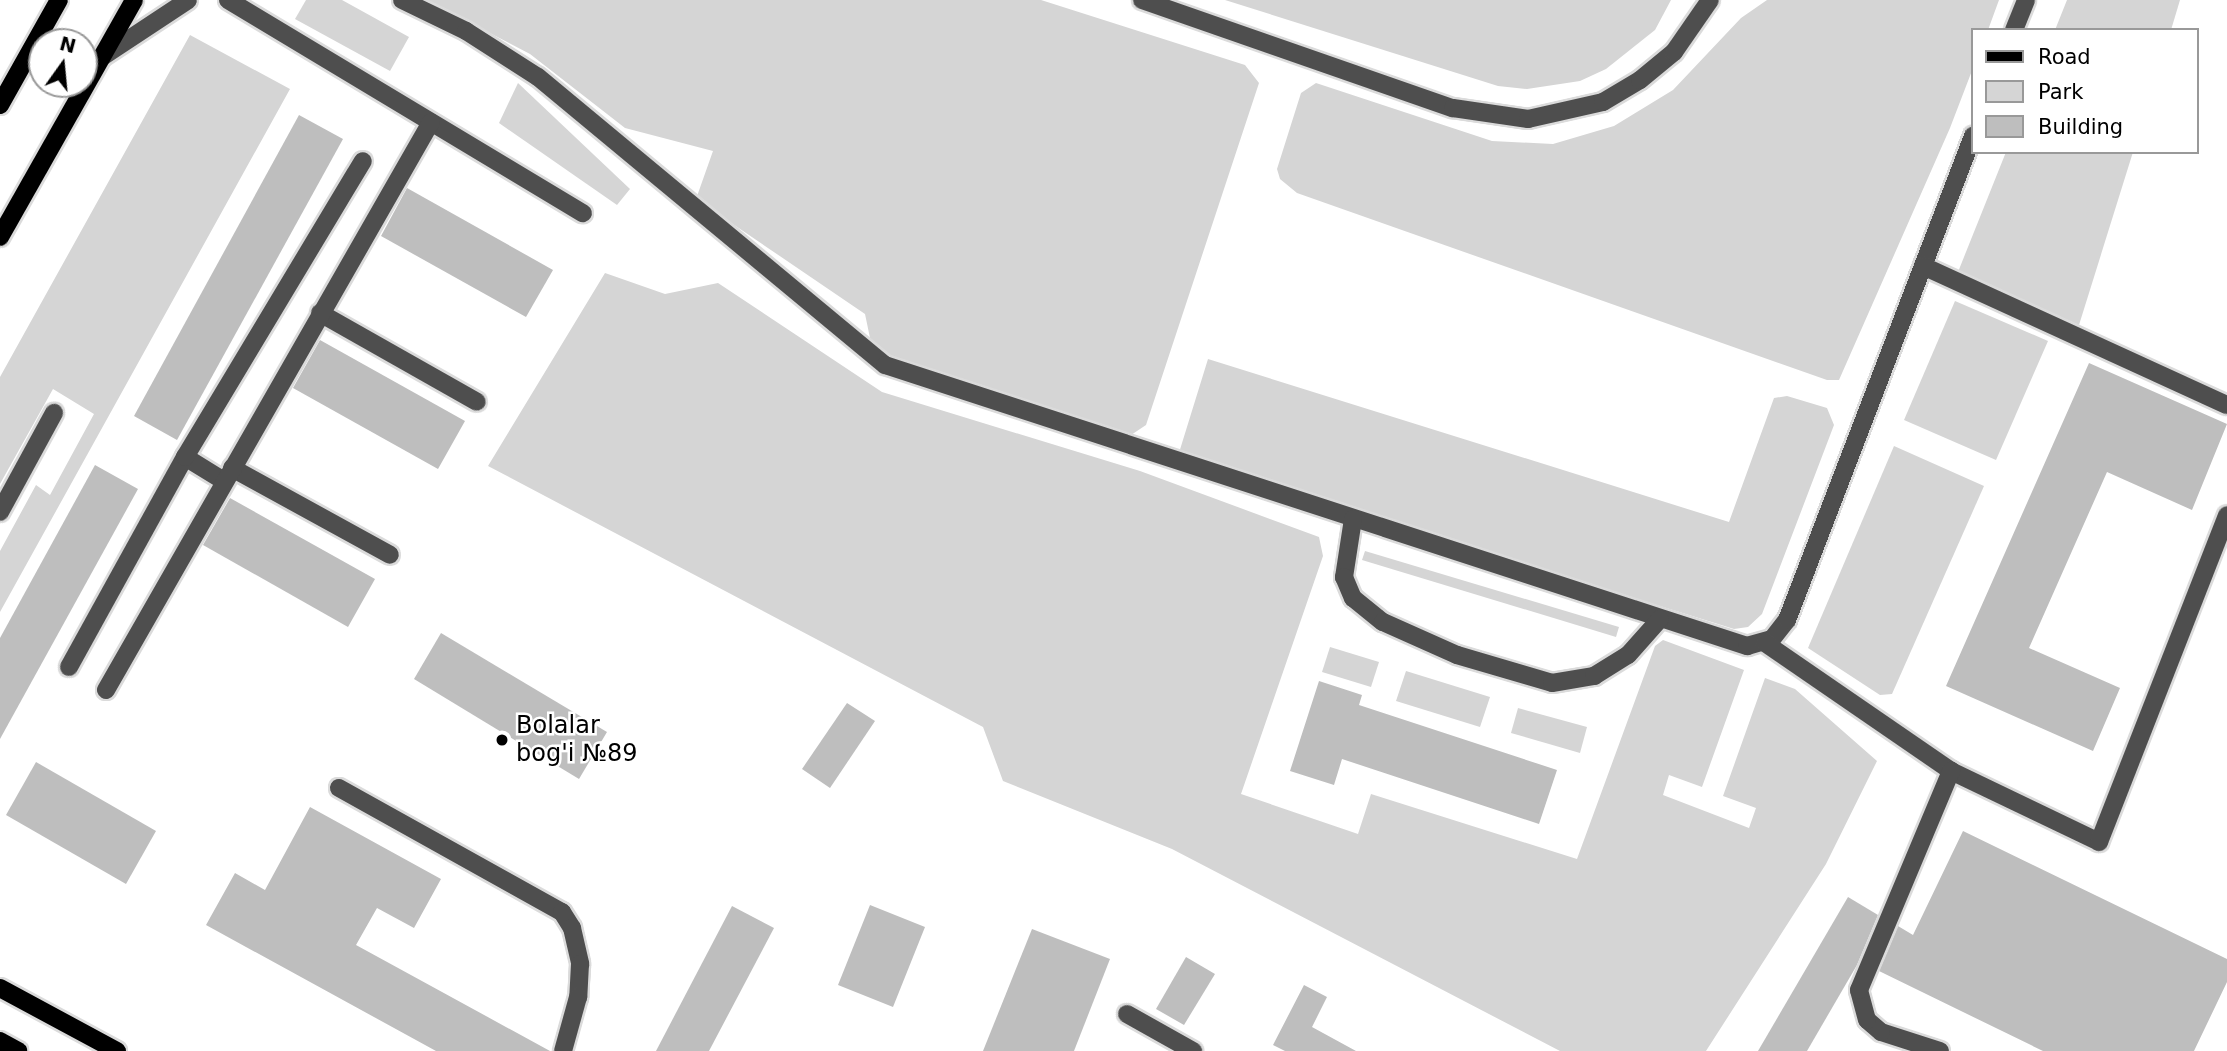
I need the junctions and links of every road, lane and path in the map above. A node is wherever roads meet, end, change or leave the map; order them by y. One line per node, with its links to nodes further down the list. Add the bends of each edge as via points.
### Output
1 (59, 0): 11 (main road)
2 (134, 0): 10 (main road)
3 (188, 0): 10 (street)
4 (228, 0): 12 (street)
5 (402, 0): 26 (street, via 538,76 886,365)
6 (1142, 0): 7 (street, via 1453,108 1528,119 1603,102 1640,80 1674,52)
7 (1710, 0)
8 (2026, 0): 9 (street)
9 (2015, 28)
10 (102, 57): 16 (main road)
11 (0, 105)
12 (431, 122): 15 (street); 18 (street)
13 (1972, 139): 17 (street)
14 (363, 161): 22 (street)
15 (583, 213)
16 (0, 237)
17 (1923, 266): 20 (street); 29 (street, via 1787,620)
18 (320, 313): 19 (street); 23 (street)
19 (477, 402)
20 (2227, 405)
21 (54, 413): 24 (street)
22 (185, 457): 23 (street); 30 (street)
23 (228, 475): 27 (street); 31 (street)
24 (0, 512)
25 (2227, 515): 32 (street, via 2099,842)
26 (1353, 519): 28 (street); 28 (street, via 1344,577 1353,598 1383,622 1457,655 1552,683 1594,676 1628,656)
27 (390, 555)
28 (1660, 619): 29 (street, via 1740,644)
29 (1765, 643): 32 (street)
30 (69, 667)
31 (106, 690)
32 (1951, 771): 41 (street, via 1859,990 1867,1020 1881,1032)
33 (339, 788): 39 (street, via 562,912 572,928 580,964 579,997)
34 (0, 988): 38 (main road)
35 (1127, 1014): 40 (street)
36 (0, 1041): 37 (main road)
37 (18, 1051)
38 (117, 1051)
39 (563, 1051)
40 (1193, 1051)
41 (1940, 1051)

